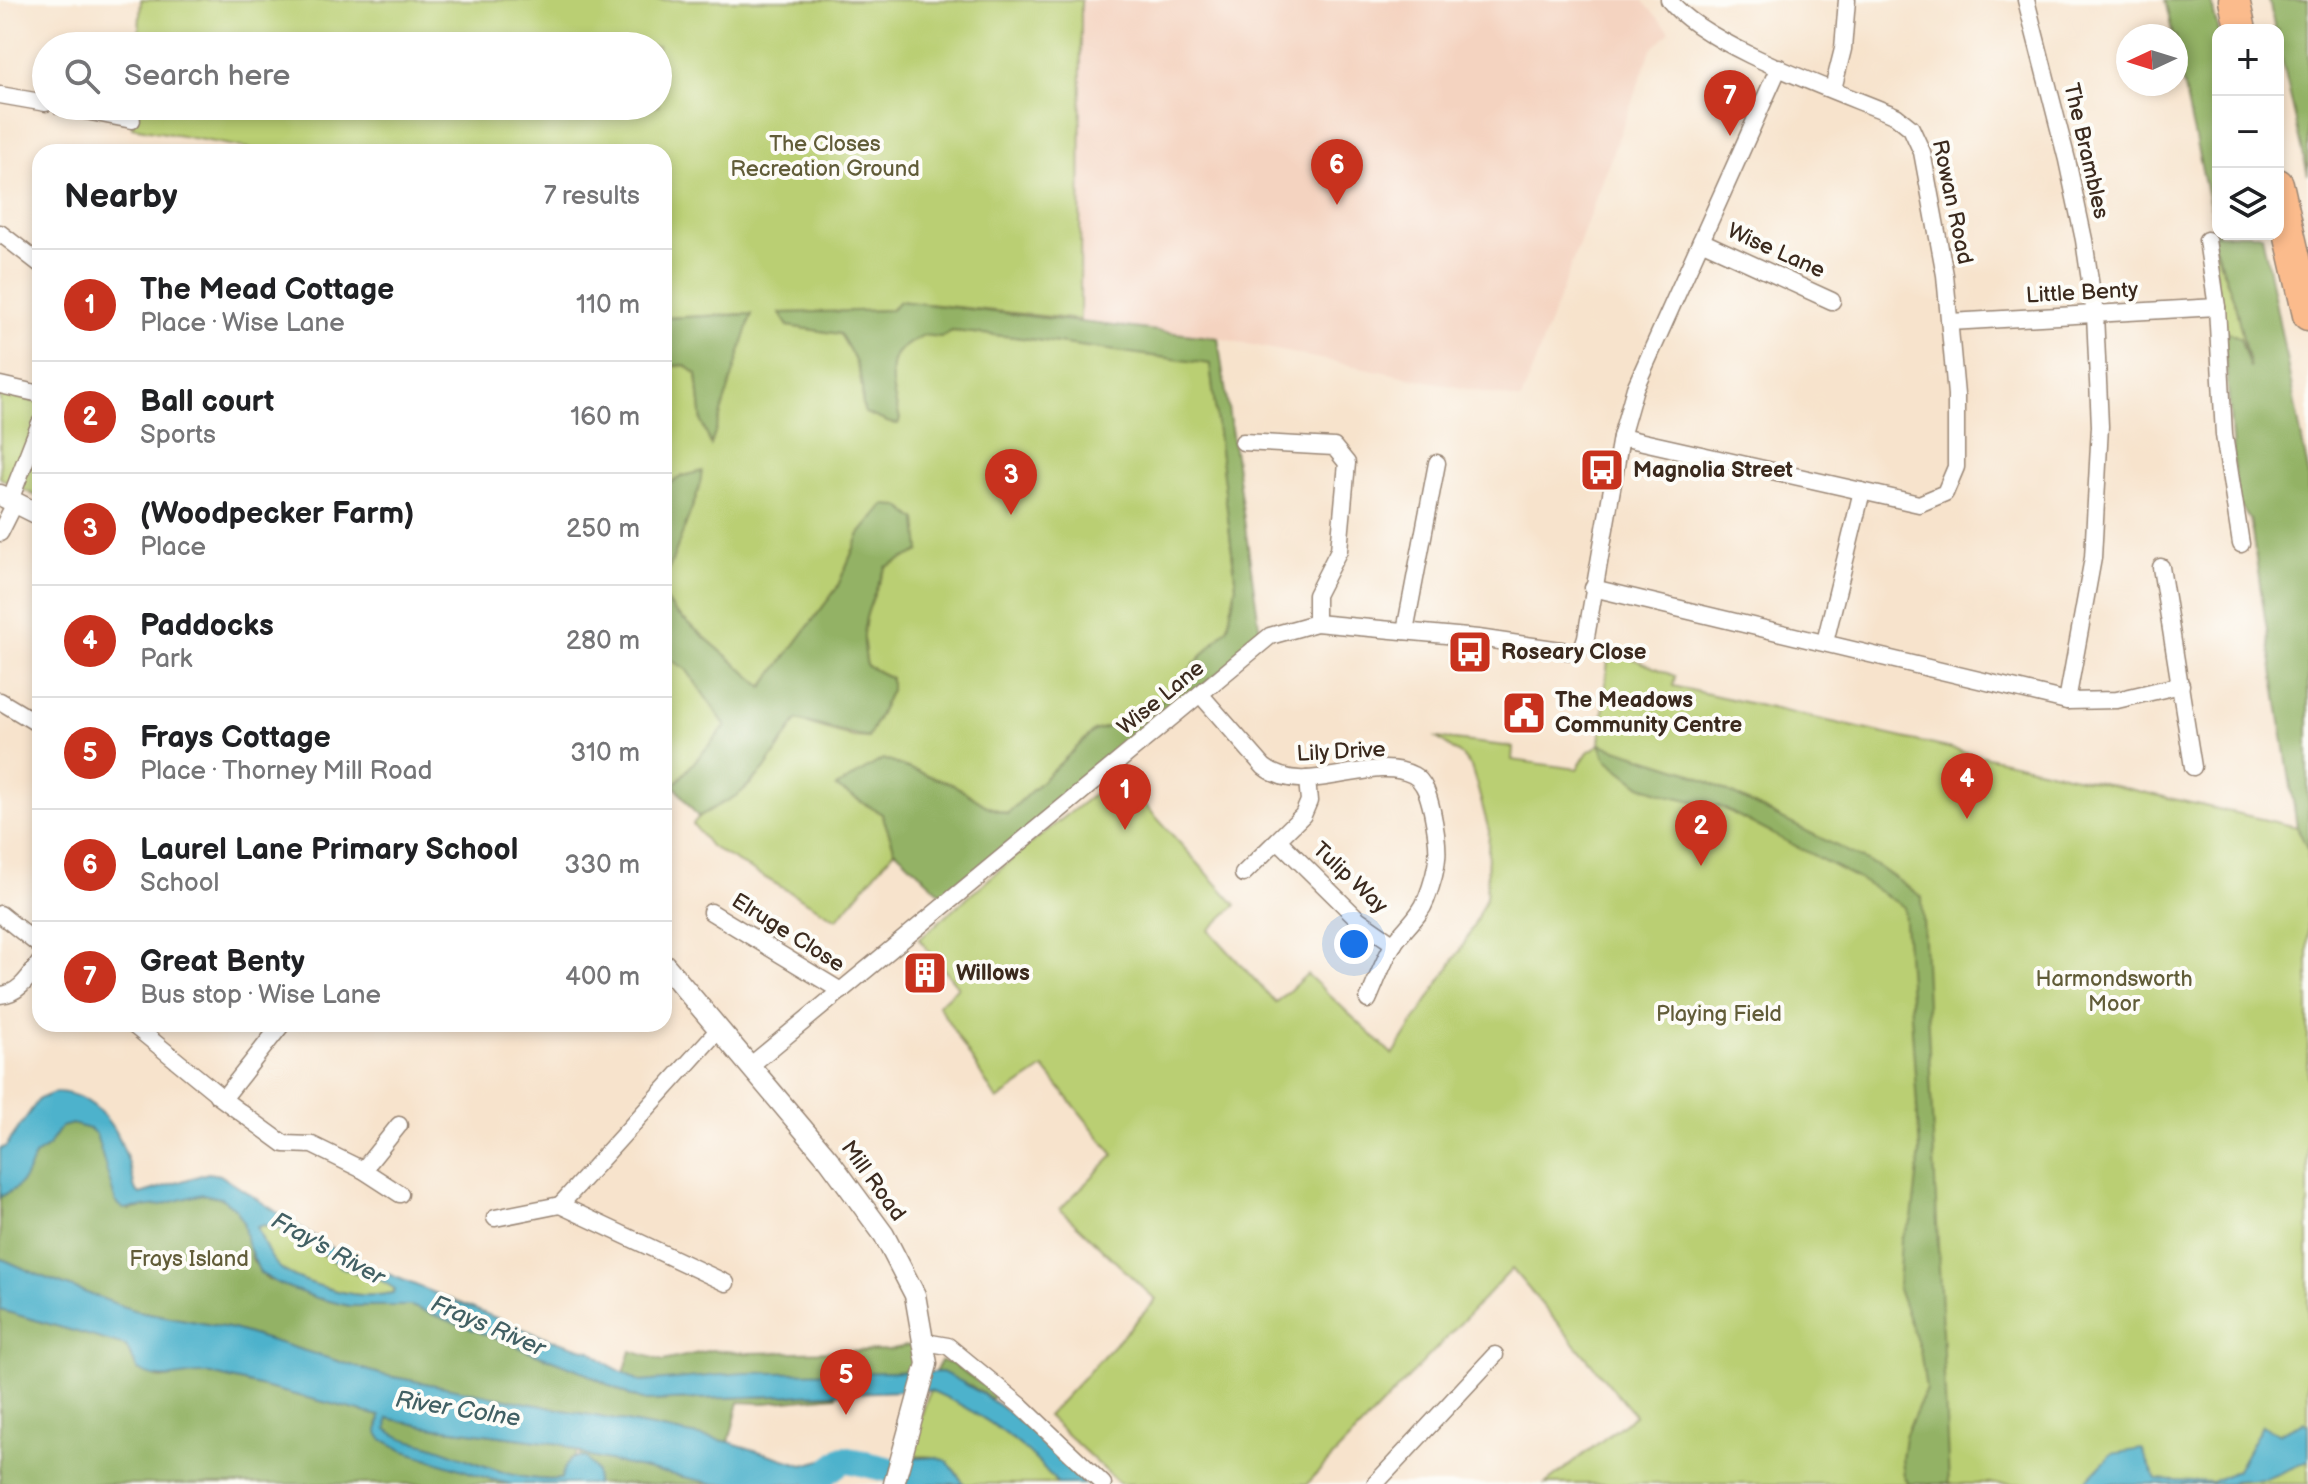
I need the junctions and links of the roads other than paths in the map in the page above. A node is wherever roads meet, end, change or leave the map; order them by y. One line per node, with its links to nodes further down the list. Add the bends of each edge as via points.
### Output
1 (1669, 0): 6 (street, Rowan Road, via 1708,33)
2 (1847, 0): 7 (street)
3 (2026, 0): 17 (street, The Brambles, via 2067,160)
4 (2234, 0): 5 (highway)
5 (2240, 24)
6 (1779, 67): 7 (street, Rowan Road); 13 (street, Wise Lane)
7 (1833, 89): 19 (street, Rowan Road, via 1896,116 1911,128 1922,152)
8 (0, 95): 9 (street)
9 (32, 101)
10 (2284, 210): 18 (highway)
11 (0, 233): 14 (street)
12 (2207, 240): 16 (street)
13 (1701, 241): 15 (street, Wise Lane); 22 (street, Wise Lane, via 1635,388)
14 (32, 258)
15 (1832, 301)
16 (2217, 307): 17 (street, Little Benty); 30 (street, via 2224,435)
17 (2095, 314): 19 (street, Little Benty); 39 (street, via 2100,426 2093,558)
18 (2308, 315)
19 (1950, 322): 26 (street, Rowan Road, via 1956,467 1945,493 1919,504)
20 (0, 385): 21 (street)
21 (32, 392)
22 (1621, 437): 26 (street); 32 (street, Wise Lane)
23 (32, 442): 27 (street)
24 (1243, 442): 33 (street, via 1334,447 1347,463 1339,550 1316,595)
25 (1437, 463): 34 (street)
26 (1862, 491): 35 (street)
27 (8, 499): 28 (street); 29 (street)
28 (32, 511)
29 (0, 533)
30 (2241, 544)
31 (2161, 567): 36 (street)
32 (1593, 588): 34 (street, Wise Lane, via 1585,641 1575,652); 35 (street)
33 (1316, 623): 34 (street, Wise Lane); 37 (street, Wise Lane, via 1270,636)
34 (1405, 631)
35 (1825, 642): 39 (street)
36 (2181, 685): 39 (street, via 2117,700); 41 (street)
37 (1200, 694): 42 (street, Lily Drive, via 1274,775); 51 (street, Wise Lane)
38 (0, 701): 40 (street)
39 (2067, 701)
40 (32, 720)
41 (2193, 767)
42 (1307, 779): 43 (street, via 1303,815); 48 (street, Lily Drive, via 1391,769 1414,775 1428,793 1439,842 1438,865 1425,905)
43 (1279, 841): 44 (street); 48 (street, Tulip Way, via 1358,919)
44 (1243, 874)
45 (711, 912): 51 (street, Elruge Close)
46 (0, 914): 47 (street)
47 (32, 940)
48 (1394, 944): 53 (street, Lily Drive)
49 (32, 972): 52 (street, via 18,989)
50 (672, 973): 54 (street, Mill Road)
51 (841, 991): 57 (street, Wise Lane)
52 (0, 995)
53 (1368, 1000)
54 (719, 1029): 57 (street, Mill Road); 62 (street)
55 (142, 1032): 58 (street)
56 (276, 1032): 58 (street, via 226,1095)
57 (751, 1065): 65 (street, Mill Road, via 884,1235 915,1295)
58 (217, 1095): 60 (street, via 284,1144 312,1145)
59 (399, 1125): 60 (street)
60 (363, 1170): 61 (street)
61 (400, 1194)
62 (560, 1205): 63 (street); 64 (street)
63 (495, 1218)
64 (726, 1283)
65 (925, 1342): 67 (street, Mill Road, via 927,1364); 68 (street, via 948,1346)
66 (1495, 1355): 69 (street)
67 (894, 1484)
68 (1103, 1484)
69 (1375, 1484)

